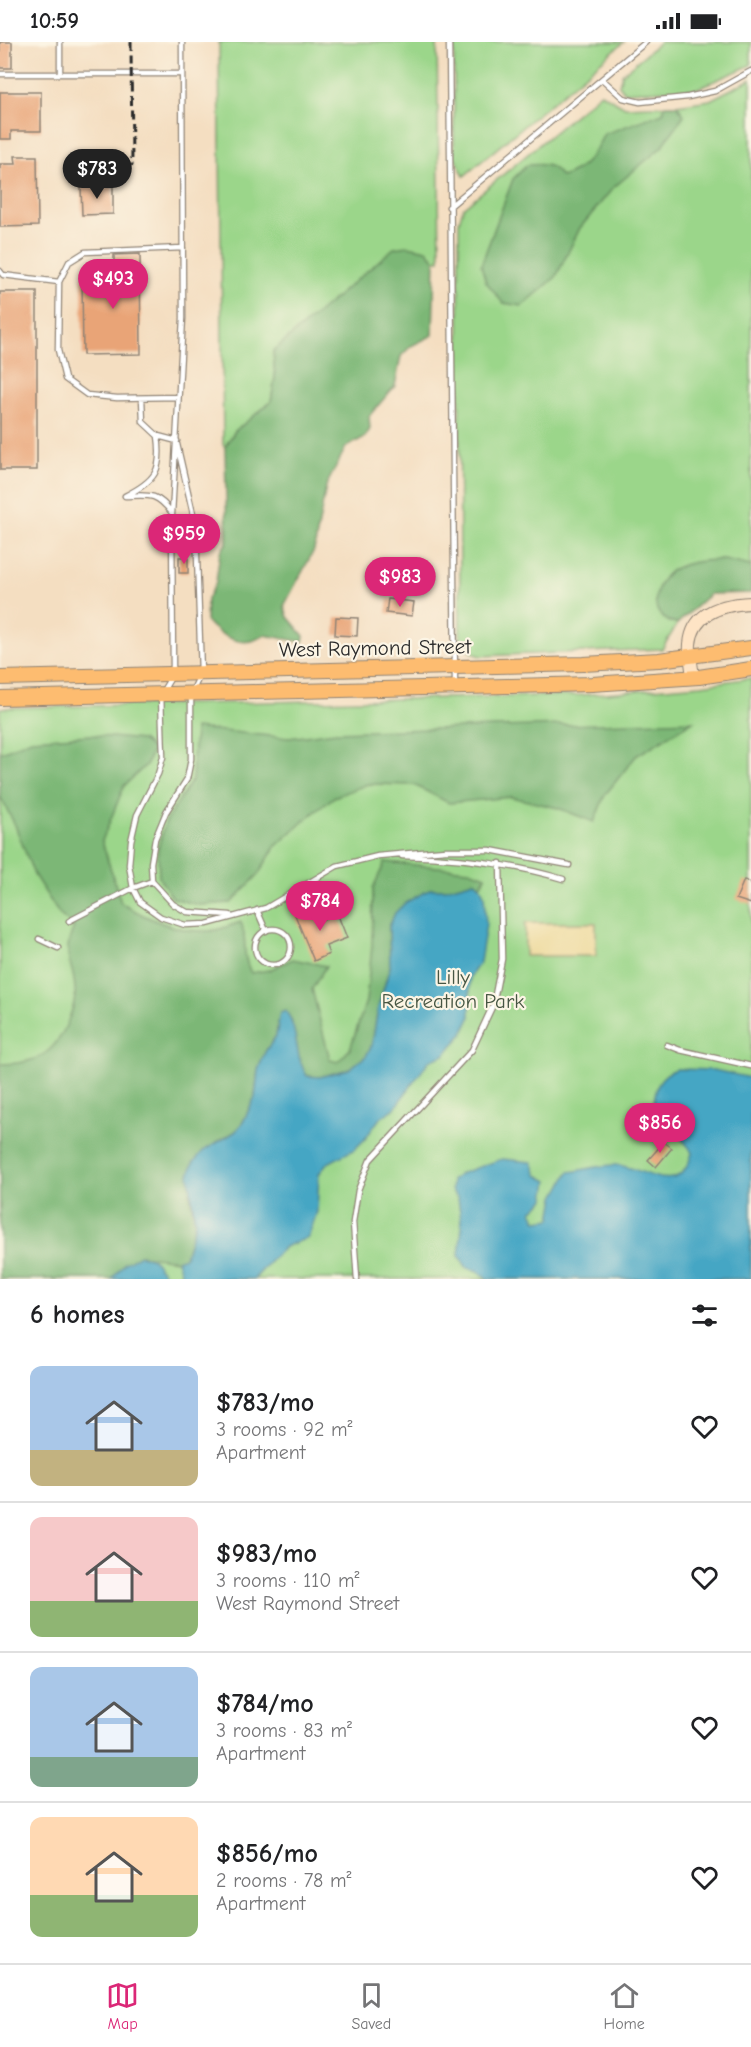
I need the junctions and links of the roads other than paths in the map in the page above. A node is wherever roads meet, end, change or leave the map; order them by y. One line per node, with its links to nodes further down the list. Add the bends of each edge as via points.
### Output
1 (60, 42): 7 (lane)
2 (182, 42): 8 (lane)
3 (449, 42): 10 (lane)
4 (646, 42): 9 (lane)
5 (751, 71): 9 (lane, via 715,91 640,102 623,98)
6 (0, 74): 7 (lane)
7 (60, 74): 8 (lane)
8 (182, 74): 11 (lane)
9 (602, 79): 10 (lane)
10 (449, 207): 24 (lane)
11 (183, 248): 13 (lane, via 85,252 69,262); 14 (lane)
12 (0, 271): 13 (lane, via 3,275)
13 (59, 282): 15 (lane, via 58,350 65,379 87,395)
14 (178, 397): 15 (lane); 17 (lane)
15 (142, 398): 16 (lane, via 143,422)
16 (158, 436): 17 (lane); 18 (lane, via 157,472 146,485 125,496 150,495 162,501)
17 (177, 441): 18 (lane); 20 (lane)
18 (172, 514): 19 (lane)
19 (172, 536): 20 (lane); 27 (lane)
20 (196, 536): 26 (lane)
21 (751, 603): 23 (street, via 727,604 709,613 693,634)
22 (751, 648): 23 (main road, West Raymond Street)
23 (691, 657): 24 (main road, West Raymond Street); 28 (street)
24 (455, 667): 26 (main road, West Raymond Street); 30 (lane)
25 (751, 669): 28 (main road, West Raymond Street)
26 (201, 673): 27 (main road, West Raymond Street); 32 (lane)
27 (173, 674): 29 (main road, West Raymond Street); 31 (lane)
28 (693, 677): 30 (main road, West Raymond Street)
29 (0, 678)
30 (455, 688): 32 (main road, West Raymond Street)
31 (161, 694): 32 (main road, West Raymond Street); 33 (main road, West Raymond Street); 39 (lane, via 163,757 137,815 129,865)
32 (191, 694): 38 (lane, via 191,759 187,779 155,839)
33 (0, 698)
34 (378, 856): 35 (lane); 36 (lane, via 490,850); 40 (lane, via 337,866 266,908)
35 (500, 863): 37 (lane); 48 (lane, via 502,959 493,1005 472,1050 370,1160 358,1190 353,1222)
36 (569, 866)
37 (563, 879)
38 (152, 881): 39 (lane); 41 (lane, via 173,904 187,912)
39 (133, 888): 41 (lane, via 140,902 161,917 185,925 207,924); 42 (lane)
40 (256, 910): 41 (lane); 43 (lane)
41 (236, 915)
42 (69, 921)
43 (266, 931): 43 (lane, via 257,939 259,957 272,965 284,962 291,948 288,936 278,930)
44 (39, 939): 45 (lane)
45 (58, 948)
46 (668, 1045): 47 (lane)
47 (751, 1066)
48 (357, 1279)

